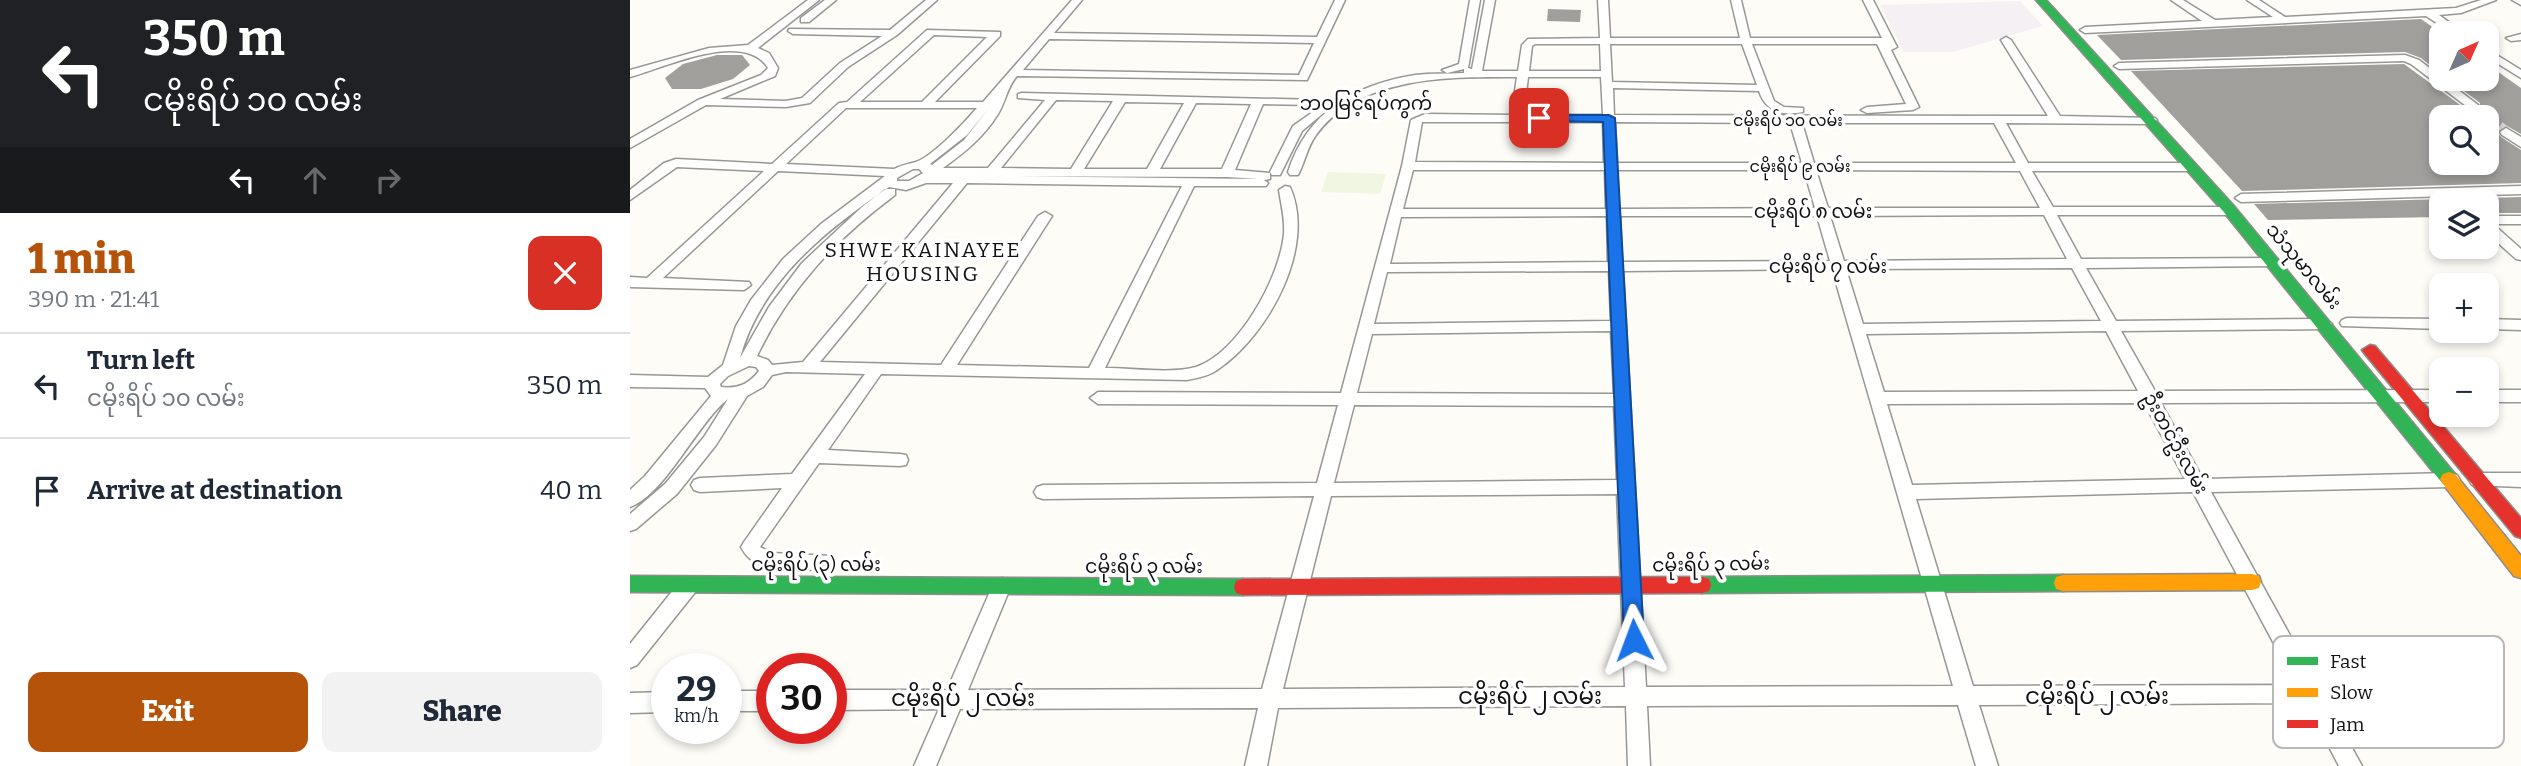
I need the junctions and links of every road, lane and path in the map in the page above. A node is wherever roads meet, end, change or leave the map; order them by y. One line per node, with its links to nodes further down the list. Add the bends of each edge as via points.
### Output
1 (814, 0): 28 (street)
2 (831, 0): 21 (street, via 793,31)
3 (932, 0): 21 (street)
4 (1077, 0): 22 (street)
5 (1340, 0): 23 (street)
6 (1475, 0): 31 (street)
7 (1490, 0): 35 (street)
8 (1603, 0): 25 (street)
9 (1735, 0): 26 (street)
10 (1868, 0): 27 (street)
11 (2042, 0): 54 (main road, သံသုမာလမ်း)
12 (2060, 0): 20 (main road, သံသုမာလမ်း)
13 (2176, 0): 19 (street)
14 (2252, 0): 17 (street)
15 (2491, 0): 16 (street, via 2457,11)
16 (2429, 13): 17 (street); 18 (street)
17 (2281, 18): 19 (street)
18 (2441, 21)
19 (2212, 23): 20 (street)
20 (2085, 30): 30 (main road, သံသုမာလမ်း)
21 (893, 33): 45 (street, via 844,65 806,102)
22 (1047, 36): 23 (street); 34 (street)
23 (1321, 40): 34 (street, via 1306,73 1298,78)
24 (2006, 40): 57 (street)
25 (1605, 41): 26 (street); 36 (street, via 1528,42); 37 (street)
26 (1746, 41): 27 (street); 39 (street)
27 (1885, 41): 39 (street, via 1912,108 1782,110 1769,103); 55 (street)
28 (751, 48): 32 (street, via 703,52); 45 (street, via 769,55 771,74)
29 (2499, 59): 33 (street)
30 (2119, 66): 50 (street, via 2404,58); 80 (main road, သံသုမာလမ်း)
31 (1462, 68): 35 (street); 73 (street, via 1391,76 1337,99 1297,130)
32 (634, 71)
33 (2518, 71)
34 (1015, 73): 38 (street)
35 (1476, 74): 36 (street); 71 (street, via 1412,79 1337,109 1305,141)
36 (1522, 74): 37 (street); 51 (street)
37 (1607, 79): 39 (street); 52 (street)
38 (1004, 85): 49 (street); 69 (street, via 998,108 979,133)
39 (1763, 88)
40 (1022, 96): 41 (street)
41 (1053, 97): 42 (street); 67 (street)
42 (1121, 98): 43 (street); 68 (street)
43 (1192, 99): 44 (street); 70 (street)
44 (1259, 100): 46 (street); 72 (street)
45 (702, 102): 60 (street)
46 (1315, 102)
47 (847, 105): 48 (street); 48 (street, via 931,32 996,34); 66 (street)
48 (925, 105): 49 (street)
49 (985, 105): 69 (street)
50 (2471, 105)
51 (1518, 112)
52 (1609, 118): 53 (street, ငမိုးရိပ် ၁၀ လမ်း); 61 (street, ငမိုးရိပ် ၁၀ လမ်း, via 1425,118 1416,121); 62 (street)
53 (1795, 120): 55 (street, ငမိုးရိပ် ၁၀ လမ်း); 63 (street)
54 (2151, 120): 57 (street, ငမိုးရိပ် ၁၀ လမ်း); 65 (main road, သံသုမာလမ်း)
55 (1931, 121): 56 (street, ငမိုးရိပ် ၁၀ လမ်း)
56 (1999, 121): 57 (street, ငမိုးရိပ် ၁၀ လမ်း); 64 (street, ဦးတင်ဦးလမ်း)
57 (2057, 121)
58 (2506, 132): 59 (street)
59 (2521, 143)
60 (630, 144)
61 (1408, 166): 62 (street, ငမိုးရိပ် ၉ လမ်း); 84 (street)
62 (1611, 166): 63 (street, ငမိုးရိပ် ၉ လမ်း); 83 (street)
63 (1809, 166): 64 (street, ငမိုးရိပ် ၉ လမ်း); 81 (street)
64 (2024, 167): 65 (street, ငမိုးရိပ် ၉ လမ်း); 82 (street, ဦးတင်ဦးလမ်း)
65 (2192, 167): 80 (main road, သံသုမာလမ်း)
66 (777, 168): 74 (street); 79 (street, via 671,164); 96 (street)
67 (993, 170): 68 (street); 69 (street)
68 (1076, 171): 70 (street)
69 (925, 172): 74 (street, via 912,184); 75 (street)
70 (1152, 172): 72 (street)
71 (1294, 172): 73 (street); 77 (street, via 1299,180)
72 (1227, 173): 73 (street)
73 (1268, 177): 76 (street); 77 (street, via 1272,191)
74 (894, 180): 107 (street, via 819,250 793,282); 108 (street, via 835,216 766,286 742,328)
75 (962, 181): 76 (street); 109 (street)
76 (1189, 184): 113 (street)
77 (1285, 190): 113 (street, via 1291,233 1284,268 1266,308 1232,350 1210,368 1187,375)
78 (2521, 190): 80 (street, ငမိုးရိပ် ၈ လမ်း)
79 (630, 196)
80 (2241, 208): 82 (street, ငမိုးရိပ် ၈ လမ်း); 90 (main road, သံသုမာလမ်း)
81 (1822, 211): 82 (street, ငမိုးရိပ် ၈ လမ်း); 83 (street, ငမိုးရိပ် ၈ လမ်း); 92 (street)
82 (2048, 211): 91 (street, ဦးတင်ဦးလမ်း)
83 (1613, 212): 84 (street, ငမိုးရိပ် ၈ လမ်း); 93 (street)
84 (1396, 213): 94 (street)
85 (1045, 216): 111 (street)
86 (2499, 220): 87 (street)
87 (2521, 220)
88 (2499, 237): 89 (street)
89 (2521, 256)
90 (2274, 262): 91 (street, ငမိုးရိပ် ၇ လမ်း); 100 (main road, သံသုမာလမ်း)
91 (2078, 265): 92 (street, ငမိုးရိပ် ၇ လမ်း); 104 (street, ဦးတင်ဦးလမ်း)
92 (1838, 266): 93 (street, ငမိုးရိပ် ၇ လမ်း); 106 (street)
93 (1616, 267): 94 (street, ငမိုးရိပ် ၇ လမ်း); 103 (street)
94 (1381, 268): 105 (street)
95 (630, 282): 96 (street)
96 (651, 282): 97 (street)
97 (744, 285)
98 (2343, 318): 99 (street); 119 (main road, သံသုမာလမ်း)
99 (2429, 323)
100 (2325, 324): 104 (street); 118 (main road, သံသုမာလမ်း)
101 (2499, 324): 102 (street)
102 (2521, 325)
103 (1619, 326): 105 (street); 126 (street)
104 (2111, 326): 106 (street); 117 (street, ဦးတင်ဦးလမ်း)
105 (1365, 329): 125 (street)
106 (1856, 329): 124 (street)
107 (747, 361): 108 (street); 112 (street, via 762,363)
108 (730, 367): 115 (street)
109 (807, 367): 110 (street); 112 (street)
110 (877, 369): 111 (street); 127 (street)
111 (946, 370): 113 (street)
112 (767, 371): 116 (street)
113 (1095, 372)
114 (630, 381): 115 (street)
115 (717, 389): 116 (street); 139 (street, via 651,481)
116 (741, 392): 140 (street, via 671,489)
117 (2150, 396): 118 (street); 124 (street); 134 (street, ဦးတင်ဦးလမ်း)
118 (2384, 396): 119 (street); 129 (main road, သံသုမာလမ်း)
119 (2408, 396): 120 (street); 130 (main road, သံသုမာလမ်း)
120 (2429, 396)
121 (2499, 396): 122 (street)
122 (2521, 396)
123 (1098, 398): 125 (street)
124 (1877, 398): 138 (street)
125 (1346, 400): 126 (street); 136 (street)
126 (1622, 400): 135 (street)
127 (813, 456): 128 (street); 132 (street)
128 (900, 460)
129 (2451, 480): 134 (street); 143 (main road, သံသုမာလမ်း)
130 (2478, 480): 131 (street); 141 (main road, သံသုမာလမ်း)
131 (2521, 480)
132 (794, 481): 133 (street); 142 (street, via 750,547 753,555 762,561)
133 (700, 485)
134 (2199, 486): 138 (street); 144 (street, ဦးတင်ဦးလမ်း)
135 (1626, 487): 136 (street); 149 (street)
136 (1324, 491): 137 (street); 150 (street)
137 (1043, 492)
138 (1905, 492): 145 (street)
139 (630, 500)
140 (630, 524)
141 (2521, 531)
142 (825, 561)
143 (2521, 570)
144 (2252, 582): 145 (main road, ငမိုးရိပ် ၃ လမ်း); 151 (street, ဦးတင်ဦးလမ်း)
145 (1933, 583): 149 (main road, ငမိုးရိပ် ၃ လမ်း); 155 (street)
146 (630, 584): 147 (main road, ငမိုးရိပ် (၃) လမ်း)
147 (689, 585): 148 (main road, ငမိုးရိပ် (၃) လမ်း); 152 (street)
148 (1002, 586): 150 (main road, ငမိုးရိပ် ၃ လမ်း); 156 (street)
149 (1631, 586): 150 (main road, ငမိုးရိပ် ၃ လမ်း); 154 (street)
150 (1298, 587): 157 (street)
151 (2281, 636)
152 (630, 659)
153 (2273, 694): 155 (street, ငမိုးရိပ် ၂ လမ်း)
154 (1636, 695): 155 (street, ငမိုးရိပ် ၂ လမ်း); 157 (street, ငမိုးရိပ် ၂ လမ်း); 164 (street)
155 (1967, 697): 165 (street)
156 (955, 698): 157 (street, ငမိုးရိပ် ၂ လမ်း); 158 (street, ငမိုးရိပ် ၂ လမ်း); 162 (street)
157 (1270, 698): 163 (street)
158 (847, 700)
159 (651, 702): 160 (street)
160 (630, 703)
161 (2342, 748): 166 (street, ဦးတင်ဦးလမ်း)
162 (925, 766)
163 (1256, 766)
164 (1639, 766)
165 (1987, 766)
166 (2351, 766)

